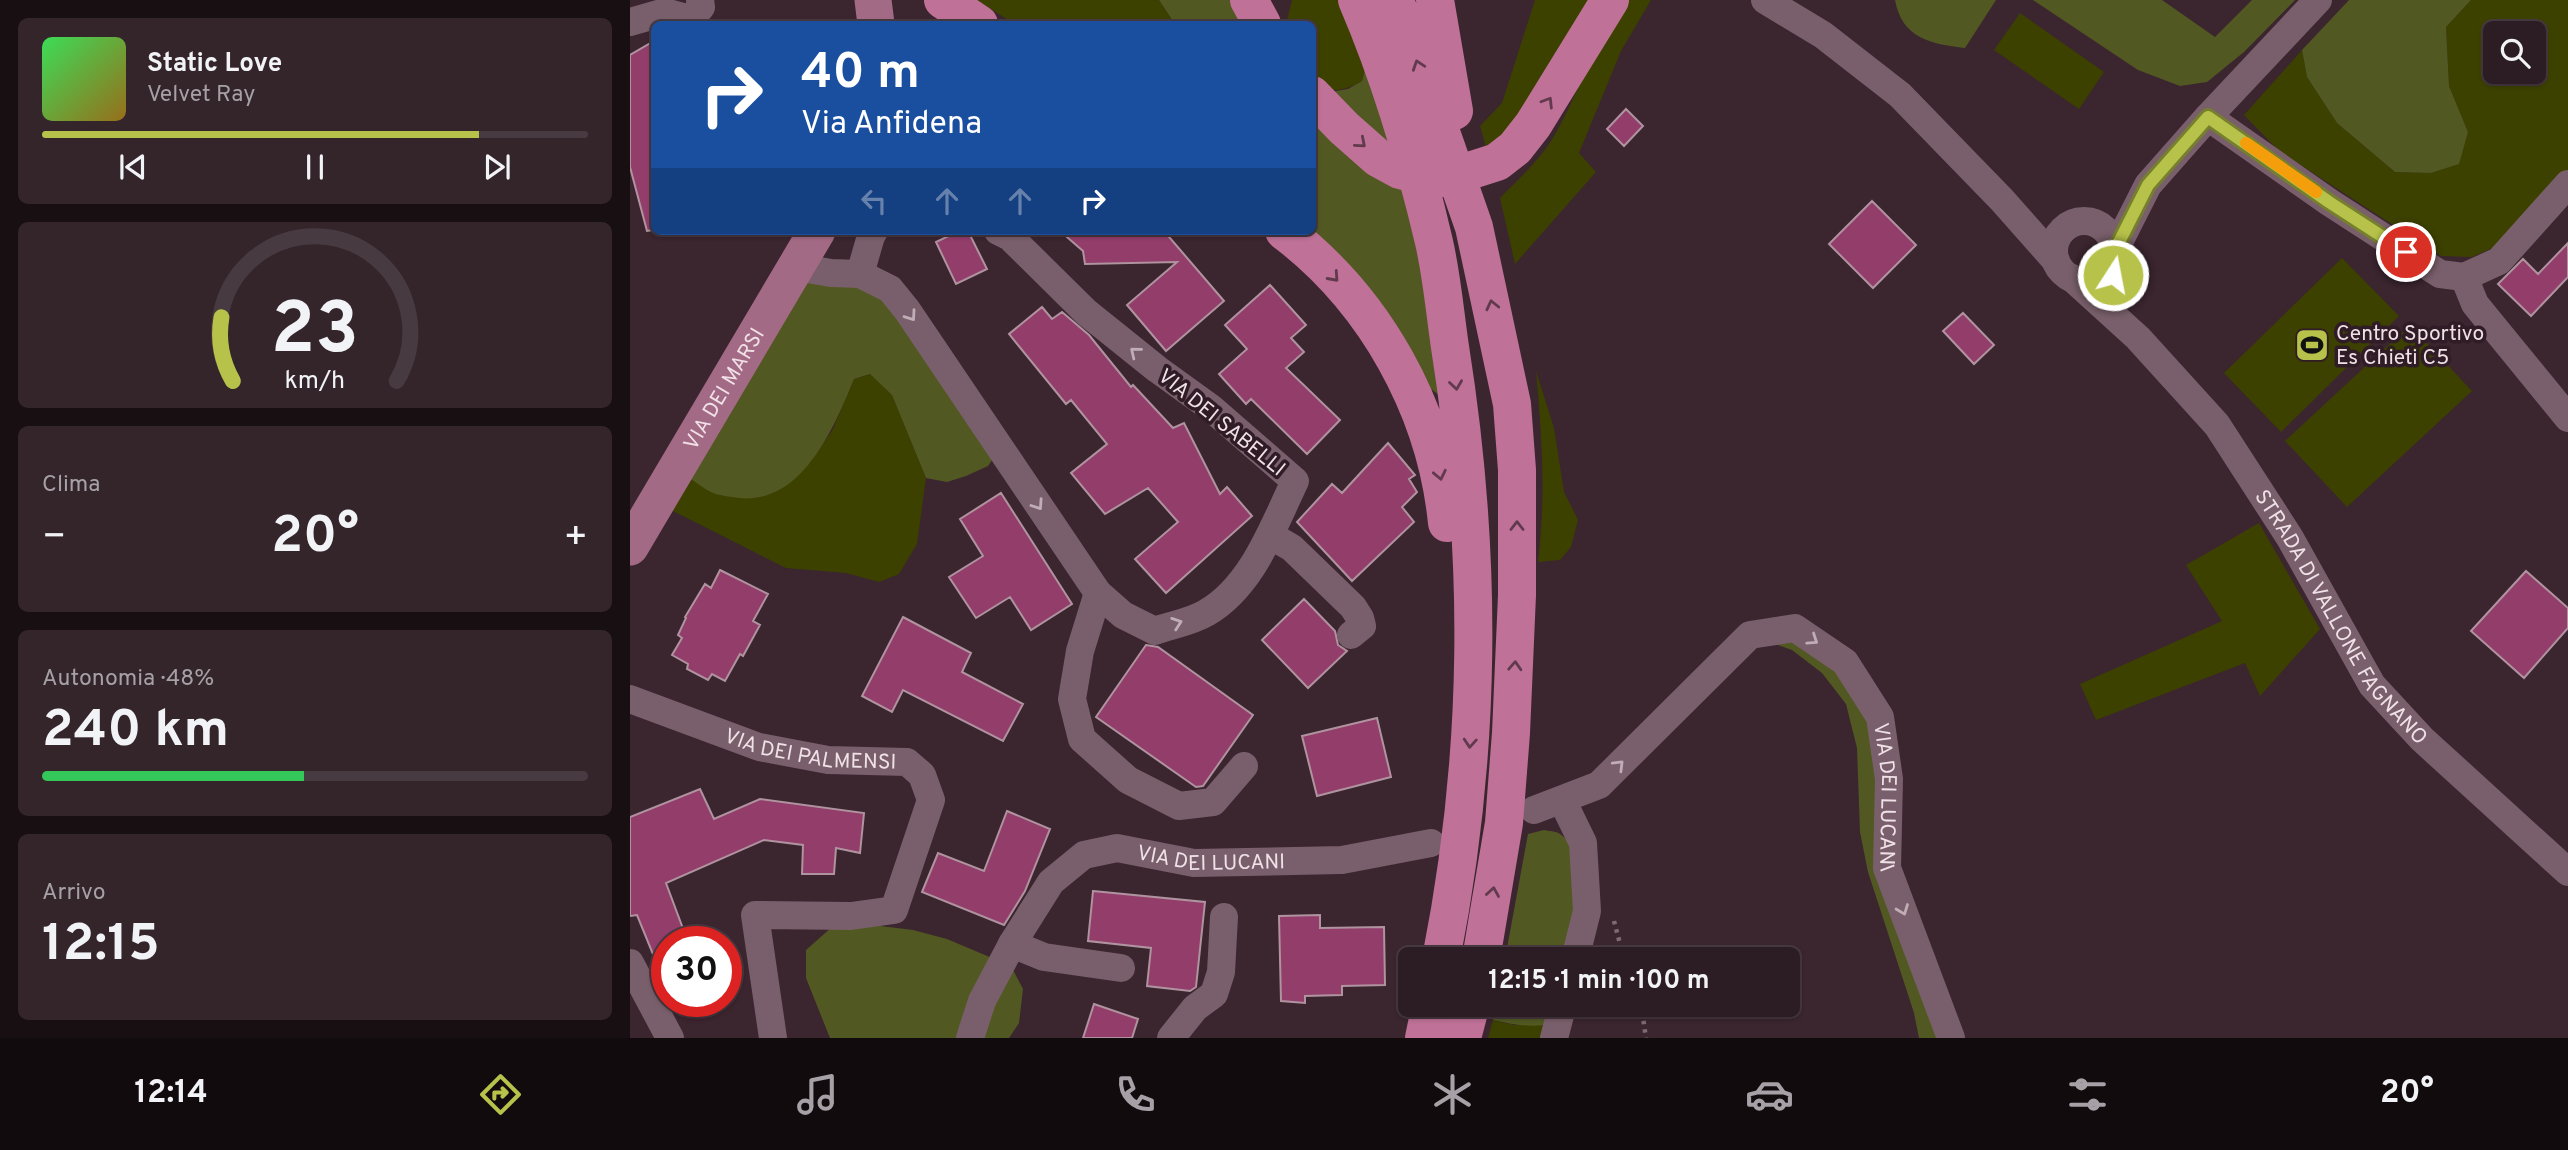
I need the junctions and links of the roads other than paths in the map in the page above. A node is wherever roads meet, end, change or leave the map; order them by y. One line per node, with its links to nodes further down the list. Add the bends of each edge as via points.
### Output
1 (700, 0): 16 (street, via 701,7 690,19 665,12)
2 (873, 0): 12 (main road)
3 (943, 0): 13 (highway)
4 (1249, 0): 14 (highway)
5 (1273, 0): 15 (highway)
6 (1357, 0): 38 (highway, one-way to 38, via 1390,89 1434,245 1464,437)
7 (1395, 0): 23 (highway, one-way to 7)
8 (1435, 0): 23 (highway)
9 (1610, 0): 17 (highway, one-way to 9, via 1378,158 1401,170 1447,178 1497,162 1533,125)
10 (1765, 0): 21 (street, STRADA DI VALLONE FAGNANO, via 1823,36 1900,95)
11 (2318, 0): 18 (street)
12 (876, 21)
13 (974, 21)
14 (1261, 21)
15 (1264, 21)
16 (630, 22)
17 (1316, 99)
18 (2208, 117): 20 (street); 32 (street, via 2440,274)
19 (2568, 184): 32 (street, via 2499,261)
20 (2148, 185): 22 (street); 28 (street)
21 (2002, 200): 22 (street, STRADA DI VALLONE FAGNANO, via 2030,213); 30 (street, STRADA DI VALLONE FAGNANO)
22 (2080, 222): 28 (street, via 2103,228); 30 (street, via 2066,228 2056,243)
23 (1474, 227): 49 (highway, one-way to 23, via 1504,822 1515,660 1517,470 1512,404)
24 (815, 235): 29 (main road, VIA DEI MARSI)
25 (872, 235): 31 (street)
26 (1006, 235): 35 (street, VIA DEI SABELLI, one-way to 26, via 1295,481 1211,408 1086,312)
27 (1289, 235): 38 (highway, one-way to 38, via 1333,274 1358,305 1419,406 1444,491 1451,564)
28 (2113, 258): 30 (street, via 2106,272 2090,280); 33 (street, STRADA DI VALLONE FAGNANO, via 2116,292)
29 (796, 267): 31 (street, VIA DEI SABELLI); 36 (main road, VIA DEI MARSI)
30 (2064, 270): 33 (street, STRADA DI VALLONE FAGNANO)
31 (860, 274): 37 (street, VIA DEI SABELLI, one-way to 37, via 890,289 907,310)
32 (2463, 278): 34 (street, via 2476,304)
33 (2138, 338): 45 (street, STRADA DI VALLONE FAGNANO, via 2217,425 2290,538 2372,685 2422,739)
34 (2568, 418)
35 (1270, 534): 37 (street, VIA DEI SABELLI, one-way to 35, via 1123,615 1154,631 1205,613 1235,589); 39 (street, via 1292,548 1353,607 1362,626)
36 (630, 547)
37 (1098, 593): 41 (street, via 1080,651 1072,699 1082,739 1128,780 1179,806 1213,802)
38 (1475, 626): 48 (highway, one-way to 48, via 1462,827)
39 (1351, 635)
40 (630, 699): 57 (street, VIA DEI PALMENSI, via 759,747 828,760 906,762 922,775 931,800 894,910 851,916 755,915)
41 (1244, 765)
42 (1562, 800): 43 (street, VIA DEI LUCANI); 50 (street, via 1583,843 1587,911); 63 (street, VIA DEI LUCANI, one-way to 63, via 1599,785 1750,635 1795,628 1845,662 1880,717 1889,779 1887,868)
43 (1534, 810)
44 (1431, 843): 47 (street, VIA DEI LUCANI, via 1342,860 1194,863 1118,848 1084,855 1051,882)
45 (2568, 872)
46 (1224, 917): 59 (street, via 1221,972 1214,993)
47 (1012, 944): 52 (street, via 1044,957); 58 (street, VIA DEI LUCANI, via 982,1001)
48 (1443, 947)
49 (1483, 947)
50 (1578, 947)
51 (630, 963): 56 (street)
52 (1121, 968)
53 (1428, 1017): 60 (highway)
54 (1468, 1017): 61 (highway)
55 (1560, 1017): 62 (street)
56 (670, 1038)
57 (774, 1038)
58 (970, 1038)
59 (1171, 1038)
60 (1424, 1038)
61 (1462, 1038)
62 (1554, 1038)
63 (1951, 1038)

